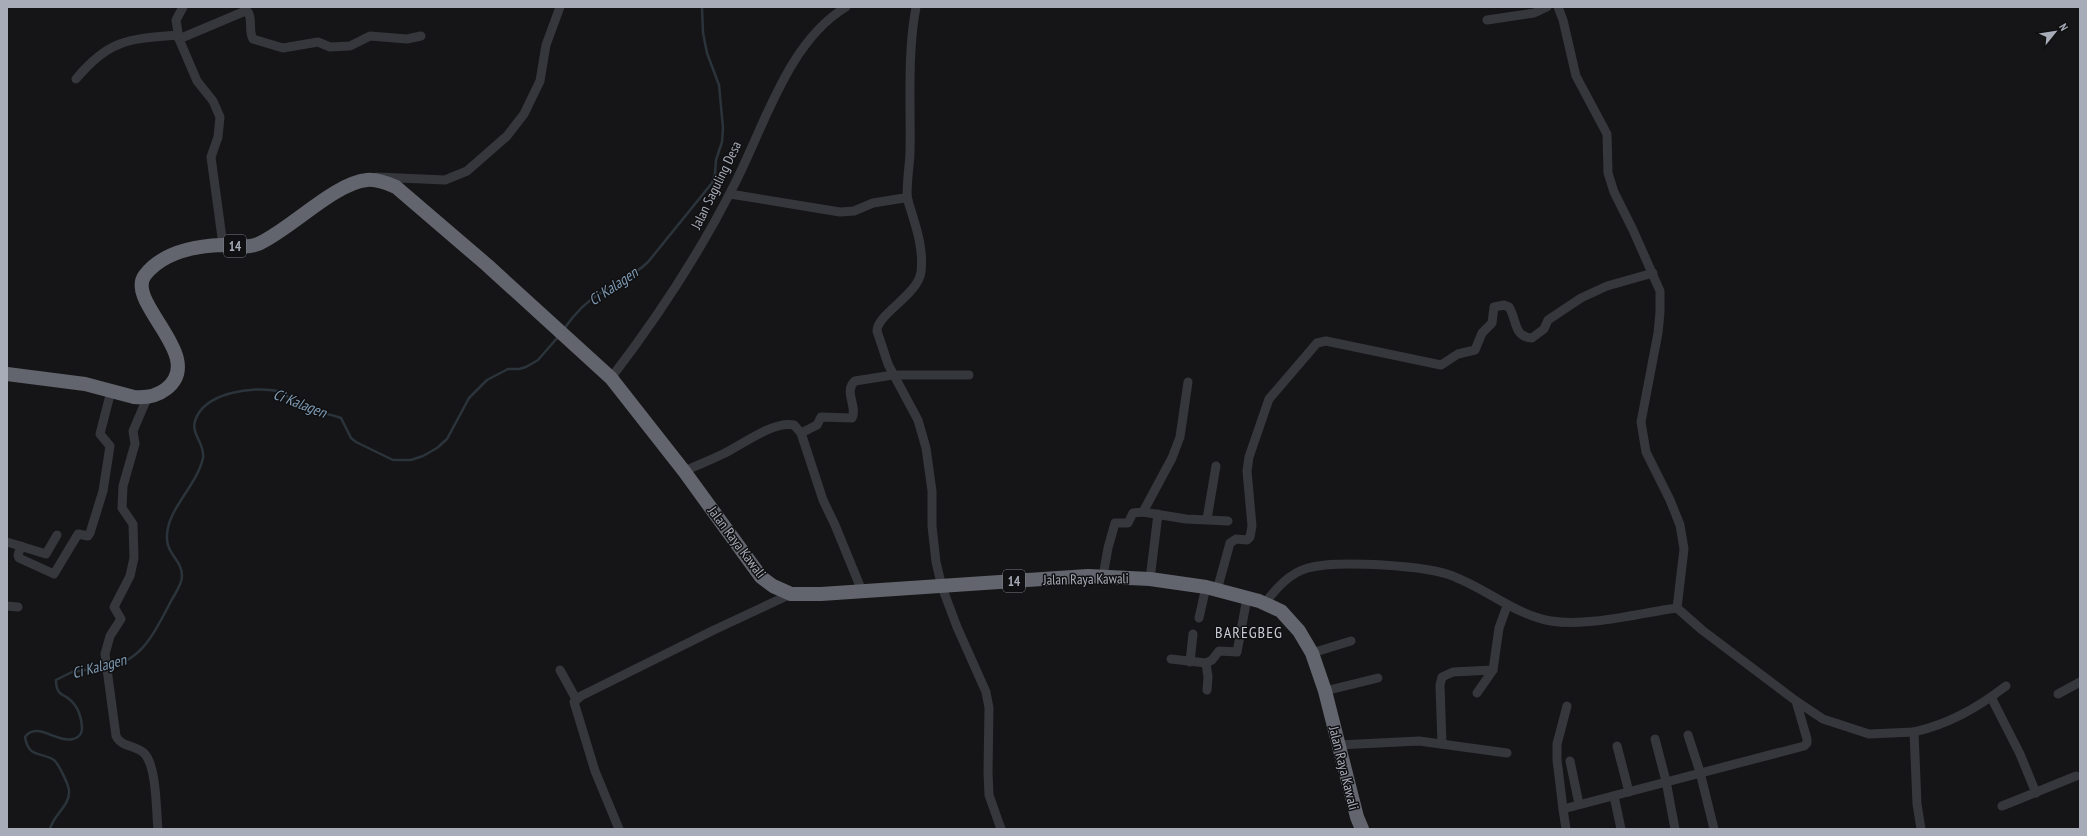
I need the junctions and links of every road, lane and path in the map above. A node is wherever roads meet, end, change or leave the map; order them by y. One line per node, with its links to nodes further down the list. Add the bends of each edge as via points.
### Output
1 (183, 7): 9 (street, via 176,20)
2 (560, 7): 11 (street, via 546,45 540,81 531,103 518,124 500,142 452,178 381,176)
3 (846, 7): 12 (street, Jalan Saguling Desa, via 821,26 803,47 754,140)
4 (916, 7): 13 (street, via 909,93)
5 (1547, 7): 7 (street, via 1534,13)
6 (1558, 7): 15 (street, via 1564,20 1576,76 1607,134 1608,173 1614,192)
7 (1486, 20)
8 (421, 36): 9 (street, via 407,40 370,36 350,46 330,47 318,42 283,48 253,39 250,33 250,15 243,12)
9 (179, 37): 10 (street, via 145,38 110,47 88,65); 14 (street, via 197,81 213,100 220,117 218,137 211,157)
10 (76, 80)
11 (357, 182): 14 (highway, 14, via 258,244 240,247); 19 (highway, 14, via 376,181 396,186)
12 (730, 194): 13 (street, via 840,212 854,211 881,202 904,198); 19 (street, Jalan Saguling Desa, via 656,319)
13 (908, 200): 17 (street, via 920,244 921,274 912,290 877,327)
14 (223, 245): 22 (highway, 14, via 186,249 163,260 143,279 145,299 166,332 177,364 175,377 170,385 157,394)
15 (1653, 273): 36 (street, via 1607,286 1581,298 1548,320 1544,329 1532,338 1520,334 1509,307 1494,307 1492,324 1482,333 1475,350 1458,354 1441,365 1326,341 1317,343 1269,399 1249,457 1247,471 1252,530 1247,540 1236,539 1230,543); 44 (street, via 1660,291 1660,312 1641,422 1642,437 1646,452 1680,525 1684,549)
16 (7, 374): 21 (highway, 14, via 68,381)
17 (893, 375): 18 (street); 23 (street, via 854,381 850,390 854,413 852,418 821,417 817,425); 35 (street, via 918,420 926,448 932,491 936,562)
18 (969, 375)
19 (611, 378): 25 (highway, Jalan Raya Kawali / 14)
20 (1188, 382): 26 (street, via 1180,437)
21 (111, 391): 22 (highway, 14, via 134,397); 32 (street, via 100,434 110,445 100,502 90,533 88,536 78,534 55,574 20,558 18,556)
22 (148, 396): 82 (street, via 133,431 135,444 123,486 122,508 133,524 134,558 130,576 114,607 121,619 110,636 106,660 118,740 141,750 151,764)
23 (801, 433): 25 (street, via 794,425 777,428); 37 (street, via 823,500)
24 (1216, 466): 28 (street)
25 (684, 471): 38 (highway, Jalan Raya Kawali / 14, via 761,577)
26 (1144, 512): 27 (street); 33 (street, via 1131,514 1127,523 1116,523)
27 (1158, 514): 28 (street, via 1186,519); 34 (street)
28 (1207, 519): 29 (street)
29 (1228, 521)
30 (57, 535): 32 (street, via 46,554)
31 (7, 542): 32 (street)
32 (21, 546)
33 (1103, 576): 34 (highway, Jalan Raya Kawali / 14); 35 (highway, Jalan Raya Kawali / 14)
34 (1150, 579): 36 (highway, Jalan Raya Kawali / 14)
35 (942, 587): 37 (highway, Jalan Raya Kawali / 14); 84 (street, via 986,692 989,708 989,795)
36 (1211, 589): 39 (highway, Jalan Raya Kawali / 14); 45 (street)
37 (862, 591): 38 (highway, Jalan Raya Kawali / 14)
38 (791, 594): 62 (street)
39 (1248, 598): 40 (highway, Jalan Raya Kawali / 14); 51 (street, via 1237,652 1219,651)
40 (1264, 604): 42 (street, via 1280,585 1293,575 1308,568 1332,564 1441,571 1487,592); 48 (highway, Jalan Raya Kawali / 14, via 1281,612 1299,631)
41 (7, 606): 43 (street)
42 (1507, 606): 44 (street, via 1550,621 1569,623); 53 (street, via 1499,628)
43 (18, 607)
44 (1677, 608): 63 (street)
45 (1198, 618)
46 (1193, 634): 50 (street)
47 (1351, 640): 48 (street)
48 (1312, 653): 58 (highway, Jalan Raya Kawali / 14)
49 (1171, 659): 50 (street)
50 (1190, 662): 51 (street)
51 (1206, 664): 57 (street)
52 (560, 670): 62 (street)
53 (1493, 670): 59 (street); 68 (street, via 1453,672 1442,677)
54 (1378, 678): 58 (street)
55 (2080, 682): 60 (street)
56 (2006, 686): 61 (street)
57 (1206, 690)
58 (1325, 691): 69 (highway, Jalan Raya Kawali / 14)
59 (1477, 693)
60 (2058, 694)
61 (1991, 697): 65 (street, via 1963,715 1936,727); 77 (street, via 2020,754)
62 (576, 699): 83 (street, via 575,708 595,771)
63 (1796, 701): 65 (street, via 1823,719 1856,732); 73 (street, via 1807,739 1806,745)
64 (1567, 706): 81 (street, via 1557,744)
65 (1914, 732): 90 (street, via 1917,804)
66 (1688, 735): 73 (street)
67 (1655, 739): 75 (street)
68 (1442, 744): 69 (street, via 1405,741); 71 (street)
69 (1338, 745): 85 (highway, Jalan Raya Kawali / 14)
70 (1617, 746): 76 (street)
71 (1508, 753)
72 (1570, 761): 79 (street)
73 (1700, 772): 75 (street); 89 (street)
74 (2076, 776): 77 (street)
75 (1666, 782): 76 (street); 88 (street)
76 (1629, 792): 78 (street)
77 (2036, 793): 80 (street)
78 (1614, 796): 79 (street); 87 (street)
79 (1579, 804): 81 (street)
80 (2002, 806)
81 (1563, 809): 86 (street)
82 (158, 829)
83 (619, 829)
84 (1001, 829)
85 (1362, 829)
86 (1566, 829)
87 (1620, 829)
88 (1675, 829)
89 (1714, 829)
90 (1921, 829)

